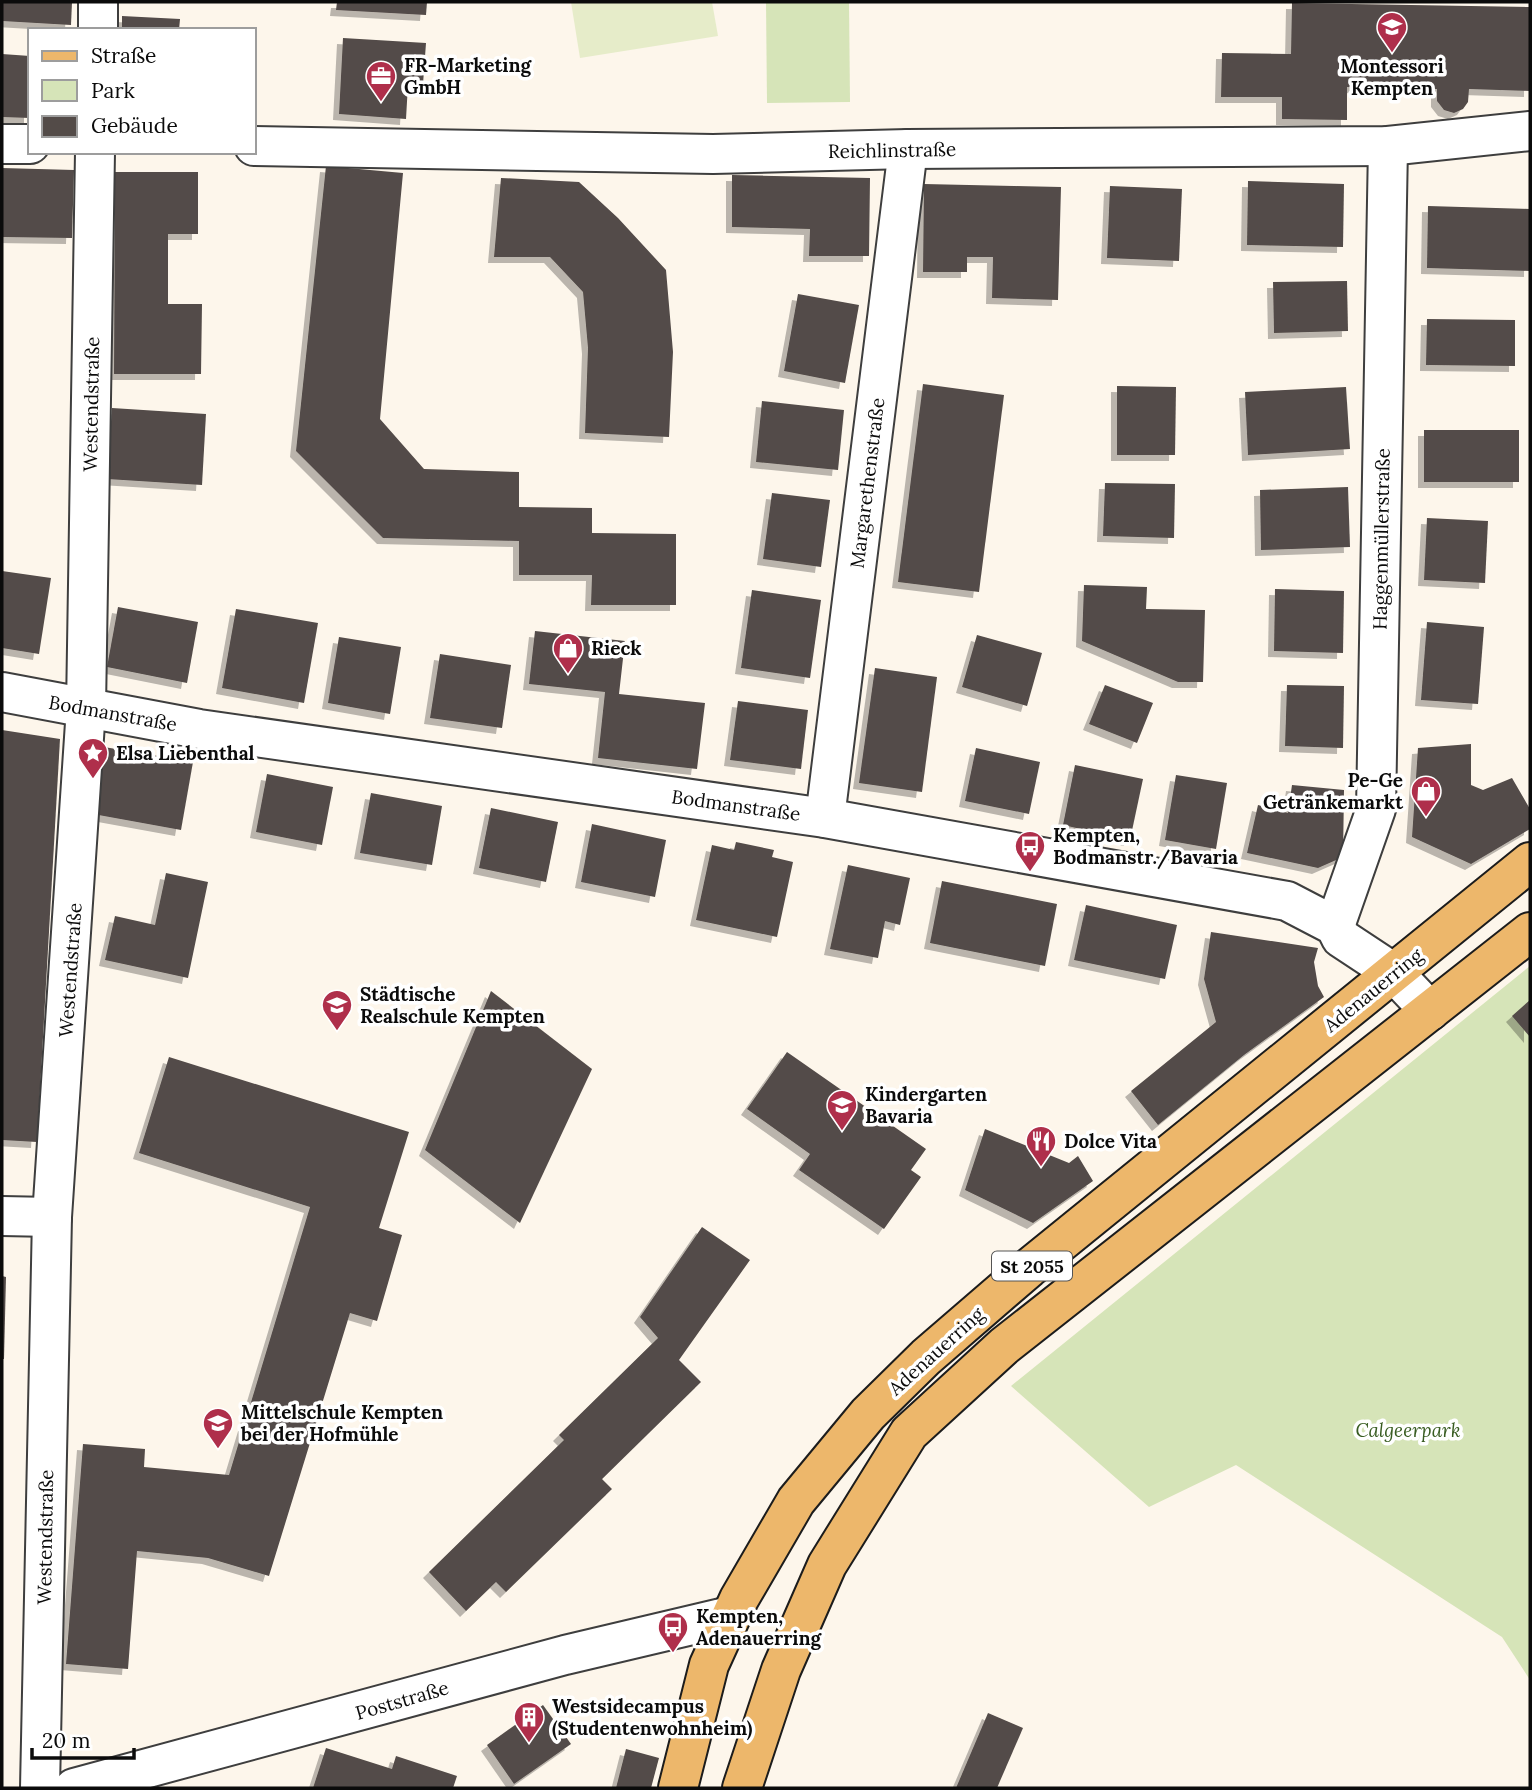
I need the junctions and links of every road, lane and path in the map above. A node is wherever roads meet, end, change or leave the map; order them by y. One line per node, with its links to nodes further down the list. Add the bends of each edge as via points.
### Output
1 (99, 2): 2 (street)
2 (98, 28)
3 (1530, 131): 7 (street, Reichlinstraße)
4 (2, 144): 5 (street)
5 (28, 144)
6 (256, 146): 8 (street, Reichlinstraße, via 713,153)
7 (1388, 146): 8 (street, Reichlinstraße); 14 (street, Haggenmüllerstraße, via 1376,809)
8 (908, 149): 12 (street, Margarethenstraße)
9 (95, 154): 11 (street, Westendstraße)
10 (2, 692): 11 (street, Bodmanstraße)
11 (86, 708): 12 (street, Bodmanstraße, via 199,729); 19 (street, Westendstraße)
12 (825, 818): 14 (street, Bodmanstraße, via 1287,901)
13 (1530, 862): 16 (main road, Adenauerring / St 2055)
14 (1335, 926): 16 (street, Bodmanstraße, via 1342,938)
15 (1530, 932): 17 (main road, St 2055)
16 (1394, 973): 17 (street, Bodmanstraße); 20 (main road, Adenauerring / St 2055, via 926,1357 868,1414 796,1500)
17 (1430, 1012): 24 (main road, St 2055, via 1004,1346 909,1433 827,1565 781,1670)
18 (2, 1216): 19 (street)
19 (52, 1217): 21 (street, Westendstraße)
20 (730, 1616): 22 (street, Poststraße, via 565,1655); 23 (main road, Adenauerring / St 2055, via 709,1665)
21 (40, 1788)
22 (74, 1788)
23 (678, 1788)
24 (742, 1788)

